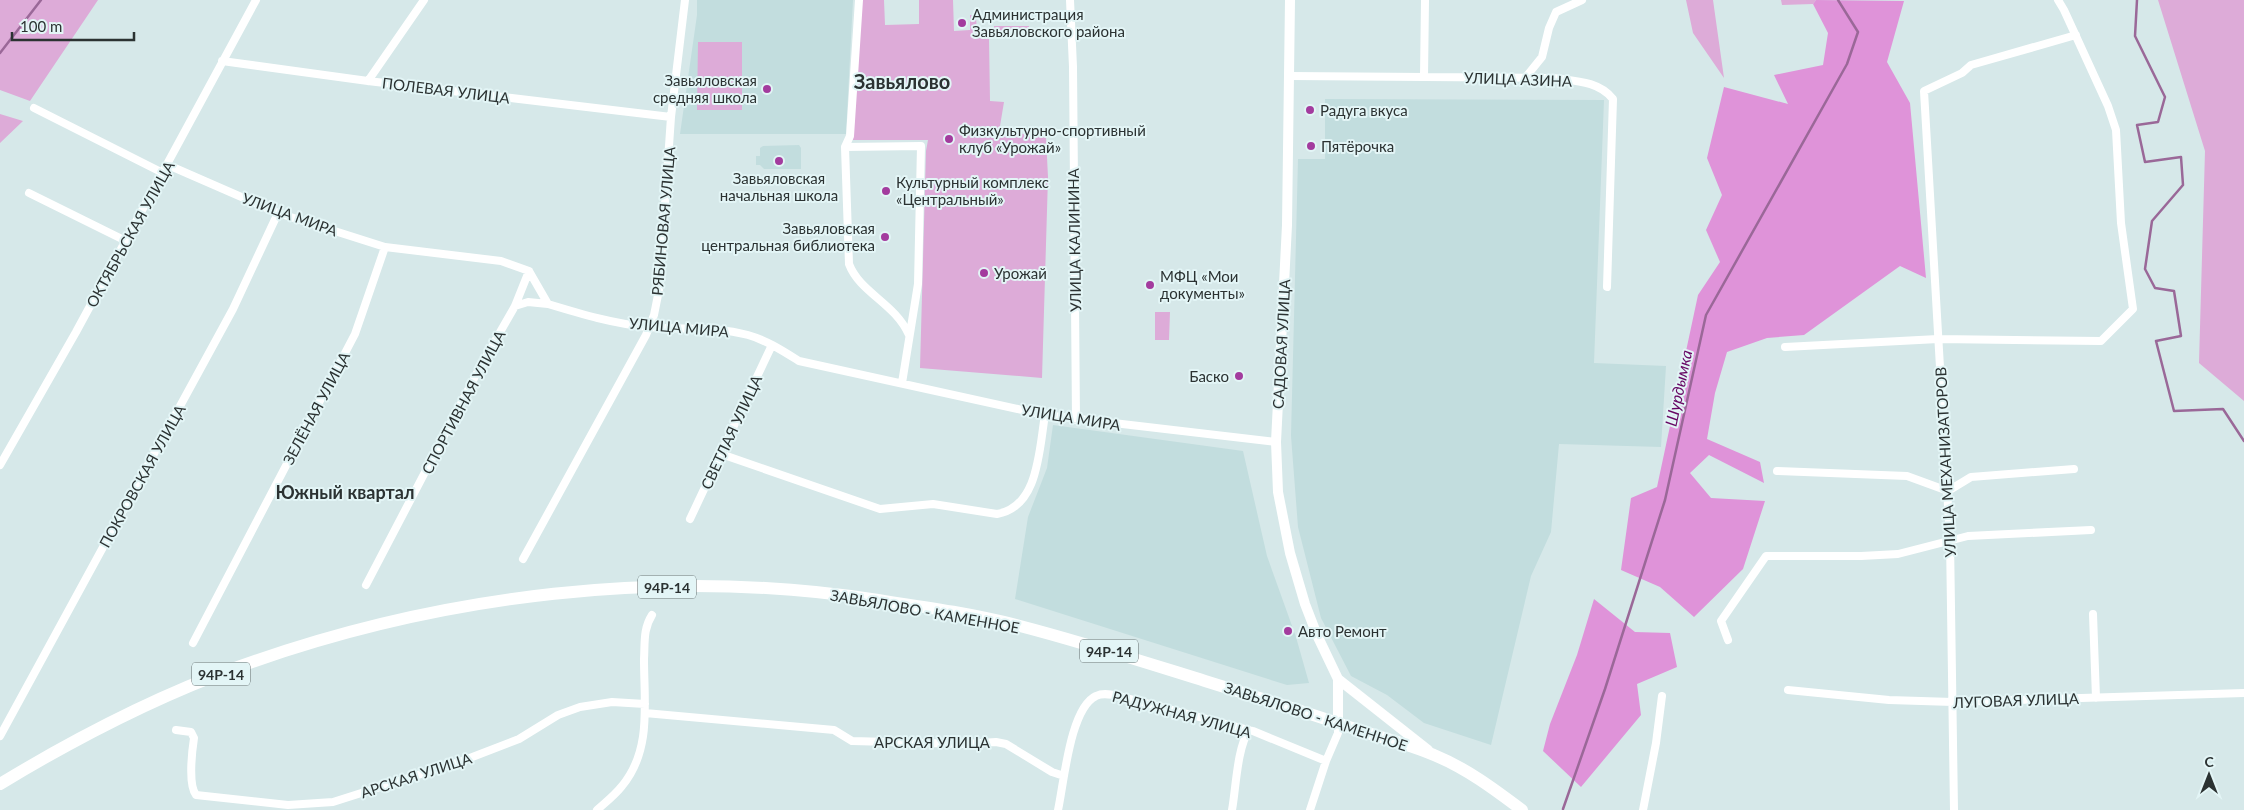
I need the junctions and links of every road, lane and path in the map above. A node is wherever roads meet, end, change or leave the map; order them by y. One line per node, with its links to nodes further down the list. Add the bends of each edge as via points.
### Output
1 (256, 0): 11 (street, ОКТЯБРЬСКАЯ УЛИЦА)
2 (424, 0): 15 (street)
3 (685, 0): 17 (street, РЯБИНОВАЯ УЛИЦА)
4 (859, 0): 18 (street, via 850,136)
5 (1070, 0): 36 (street, УЛИЦА КАЛИНИНА)
6 (1290, 0): 12 (street, САДОВАЯ УЛИЦА)
7 (1425, 0): 13 (street)
8 (1582, 0): 14 (street, via 1556,12 1542,57)
9 (2058, 0): 10 (street)
10 (2076, 35): 31 (street, УЛИЦА МЕХАНИЗАТОРОВ, via 1971,65 1962,73 1924,91); 31 (street, via 2116,130 2121,224 2133,309 2101,341)
11 (222, 61): 15 (street, ПОЛЕВАЯ УЛИЦА); 19 (street, ОКТЯБРЬСКАЯ УЛИЦА)
12 (1290, 76): 13 (street, УЛИЦА АЗИНА); 37 (street, САДОВАЯ УЛИЦА, via 1287,224)
13 (1424, 77): 14 (street, УЛИЦА АЗИНА)
14 (1525, 78): 26 (street, УЛИЦА АЗИНА, via 1553,78 1589,84 1606,91 1612,99)
15 (368, 81): 17 (street, ПОЛЕВАЯ УЛИЦА)
16 (34, 108): 20 (street)
17 (671, 117): 29 (street, РЯБИНОВАЯ УЛИЦА, via 659,290)
18 (845, 146): 30 (street, via 849,264 857,280 893,310); 30 (street, via 920,146 918,284)
19 (168, 165): 20 (street, ОКТЯБРЬСКАЯ УЛИЦА); 22 (street, УЛИЦА МИРА)
20 (163, 173): 23 (street, ОКТЯБРЬСКАЯ УЛИЦА)
21 (29, 193): 23 (street)
22 (278, 212): 24 (street, УЛИЦА МИРА); 63 (street, ПОКРОВСКАЯ УЛИЦА, via 233,309)
23 (126, 241): 39 (street, ОКТЯБРЬСКАЯ УЛИЦА)
24 (385, 247): 25 (street, УЛИЦА МИРА, via 501,261); 51 (street, ЗЕЛЁНАЯ УЛИЦА, via 355,334)
25 (529, 271): 27 (street); 28 (street, СПОРТИВНАЯ УЛИЦА)
26 (1606, 287)
27 (548, 304): 28 (street, УЛИЦА МИРА, via 528,302); 29 (street, УЛИЦА МИРА, via 588,316)
28 (515, 306): 47 (street, СПОРТИВНАЯ УЛИЦА)
29 (648, 327): 32 (street, УЛИЦА МИРА, via 723,330 749,335); 46 (street, РЯБИНОВАЯ УЛИЦА)
30 (909, 335): 34 (street)
31 (1938, 339): 33 (street); 42 (street, УЛИЦА МЕХАНИЗАТОРОВ)
32 (772, 345): 34 (street, УЛИЦА МИРА, via 799,361); 38 (street, СВЕТЛАЯ УЛИЦА)
33 (1785, 347)
34 (902, 383): 35 (street, УЛИЦА МИРА)
35 (1045, 415): 36 (street, УЛИЦА МИРА); 38 (street, via 1027,494 1015,507 997,514 933,504 880,509)
36 (1076, 420): 37 (street, УЛИЦА МИРА)
37 (1276, 442): 52 (street, САДОВАЯ УЛИЦА, via 1278,492 1290,553 1317,635)
38 (721, 454): 43 (street, СВЕТЛАЯ УЛИЦА)
39 (0, 465)
40 (2074, 469): 42 (street, via 1971,477)
41 (1777, 471): 42 (street, via 1907,476)
42 (1948, 491): 45 (street, УЛИЦА МЕХАНИЗАТОРОВ)
43 (690, 519)
44 (2091, 530): 45 (street, via 1968,536)
45 (1950, 540): 50 (street, via 1898,554 1766,556 1721,621); 57 (street, УЛИЦА МЕХАНИЗАТОРОВ)
46 (523, 558)
47 (366, 585)
48 (2093, 614): 56 (street)
49 (652, 615): 58 (street, via 645,626)
50 (1728, 640)
51 (193, 643)
52 (1338, 679): 60 (street); 64 (street)
53 (1788, 690): 57 (street, ЛУГОВАЯ УЛИЦА, via 1889,700)
54 (2244, 694): 56 (street, ЛУГОВАЯ УЛИЦА)
55 (1662, 696): 74 (street)
56 (2096, 698): 57 (street, ЛУГОВАЯ УЛИЦА)
57 (1953, 702): 75 (street, УЛИЦА МЕХАНИЗАТОРОВ)
58 (645, 704): 59 (street); 68 (street, АРСКАЯ УЛИЦА, via 612,702 580,706 558,715 519,739 462,761 333,802)
59 (644, 713): 66 (street, АРСКАЯ УЛИЦА, via 834,730 852,741 996,742 1006,744); 69 (street, via 638,761 621,787)
60 (1338, 722): 64 (main road, ЗАВЬЯЛОВО - КАМЕННОЕ / 94Р-14); 65 (street, via 1338,733); 67 (main road, ЗАВЬЯЛОВО - КАМЕННОЕ / 94Р-14, via 1094,646 1018,625 956,613 875,599 781,590 622,589 459,607 285,651 218,675 133,712)
61 (176, 730): 68 (street, АРСКАЯ УЛИЦА, via 191,732 194,738 192,790 196,795)
62 (1249, 730): 65 (street, РАДУЖНАЯ УЛИЦА); 66 (street, РАДУЖНАЯ УЛИЦА, via 1122,697 1097,695 1081,711); 71 (street, via 1241,752)
63 (0, 736)
64 (1434, 755): 73 (main road, ЗАВЬЯЛОВО - КАМЕННОЕ / 94Р-14, via 1491,787)
65 (1326, 761): 72 (street)
66 (1064, 776): 70 (street, РАДУЖНАЯ УЛИЦА)
67 (0, 784)
68 (288, 807)
69 (597, 810)
70 (1058, 810)
71 (1232, 810)
72 (1310, 810)
73 (1522, 810)
74 (1643, 810)
75 (1954, 810)

